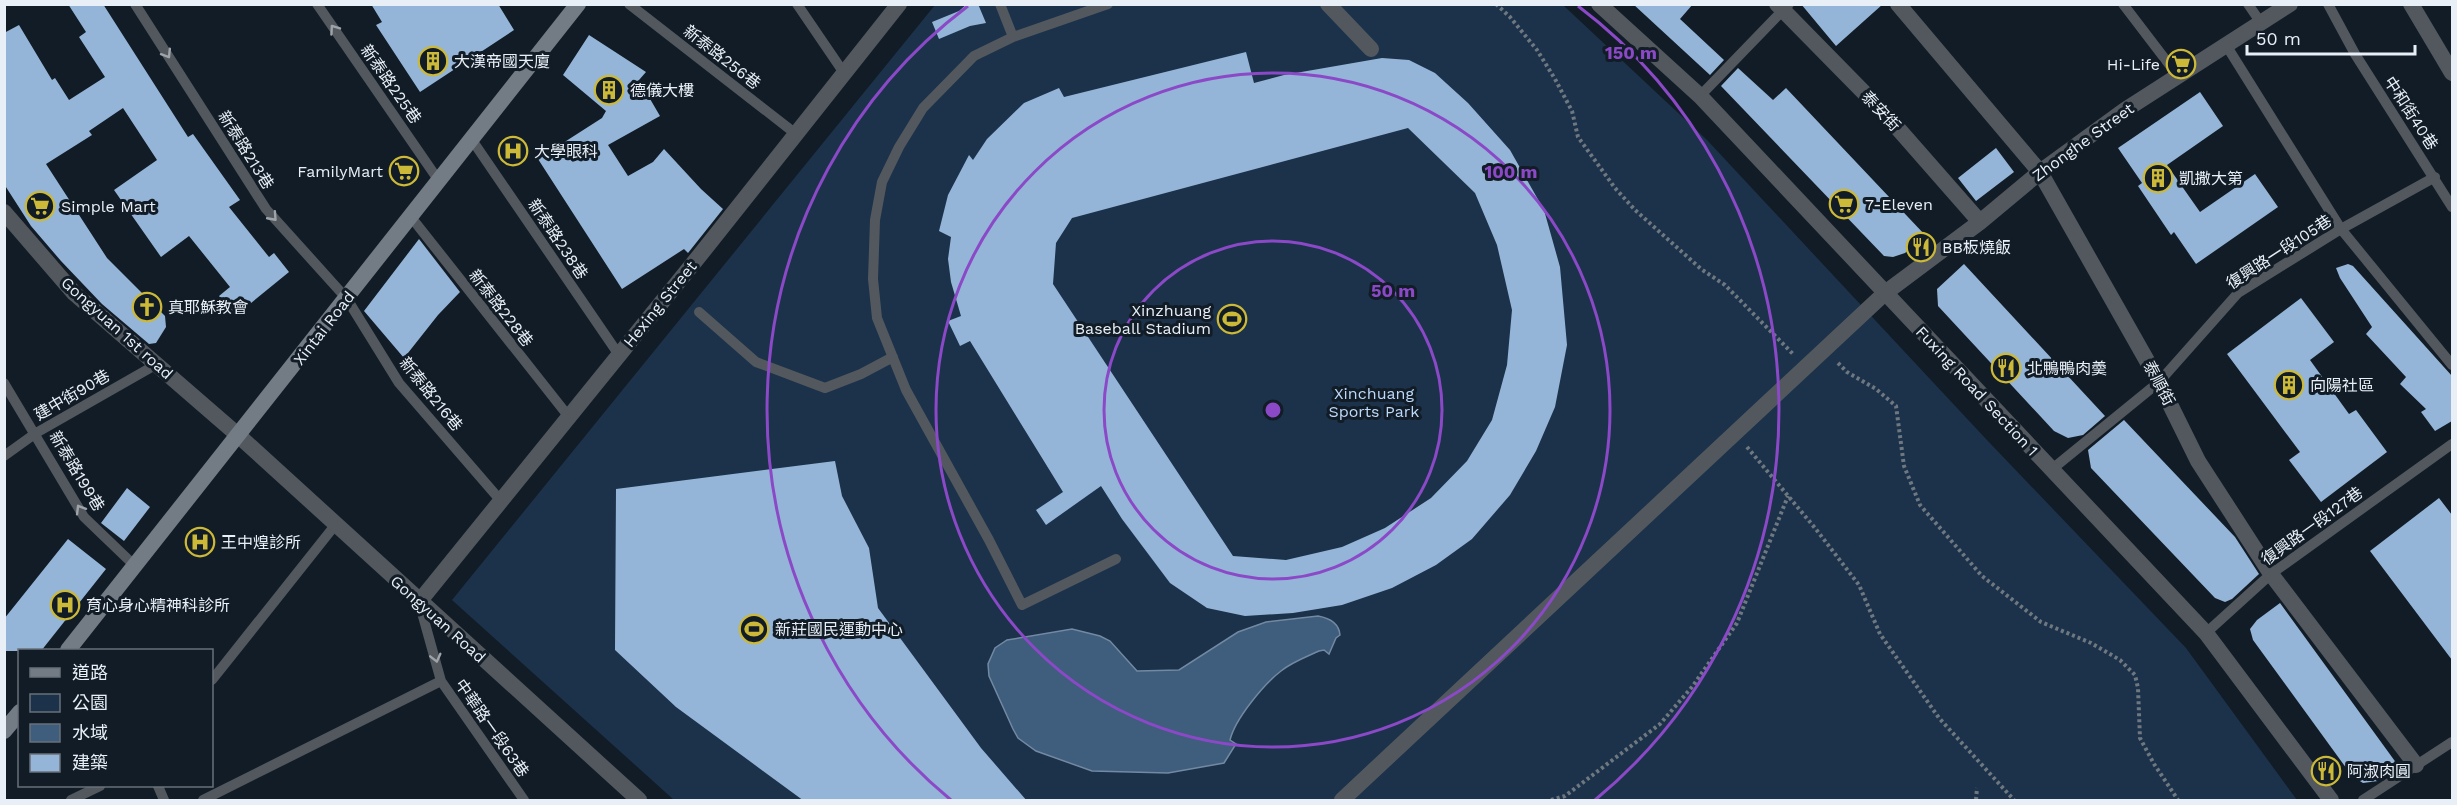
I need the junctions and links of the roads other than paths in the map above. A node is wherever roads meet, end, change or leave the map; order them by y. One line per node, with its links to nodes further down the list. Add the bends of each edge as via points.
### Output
1 (135, 4): 37 (lane, 新泰路213巷, one-way to 37, via 266,209)
2 (317, 4): 30 (lane, 新泰路225巷, one-way to 2)
3 (578, 4): 27 (main road, Xintai Road)
4 (629, 4): 26 (lane, 新泰路256巷)
5 (797, 4): 22 (lane)
6 (898, 4): 22 (street, Hexing Street)
7 (1000, 4): 19 (lane)
8 (1108, 4): 19 (lane)
9 (1328, 4): 21 (street)
10 (1599, 4): 25 (street, Fuxing Road Section 1)
11 (1898, 4): 28 (street, 泰順街)
12 (2123, 4): 24 (lane)
13 (2248, 4): 18 (lane)
14 (2290, 4): 18 (street, Zhonghe Street)
15 (2328, 4): 29 (lane, 中和街40巷, via 2355,54)
16 (2411, 4): 23 (street)
17 (1783, 6): 25 (lane); 34 (street, 泰安街)
18 (2261, 23): 20 (street, Zhonghe Street)
19 (1012, 37): 40 (lane, via 974,56 923,108 882,182 875,220 873,279 877,318)
20 (2226, 45): 24 (street, Zhonghe Street); 35 (lane)
21 (1371, 49)
22 (844, 73): 26 (street, Hexing Street)
23 (2452, 73)
24 (2178, 76): 28 (street, Zhonghe Street)
25 (1700, 96): 36 (street, Fuxing Road Section 1)
26 (796, 134): 39 (street, Hexing Street)
27 (472, 140): 30 (main road, Xintai Road); 39 (lane, 新泰路238巷)
28 (2040, 172): 34 (street, Zhonghe Street); 43 (street, 泰順街)
29 (2434, 177): 31 (lane, 中和街40巷); 35 (lane, 復興路一段105巷)
30 (439, 181): 33 (main road, Xintai Road)
31 (2452, 207)
32 (4, 212): 41 (street, Gongyuan 1st road, via 74,293)
33 (411, 217): 37 (main road, Xintai Road); 45 (lane, 新泰路228巷)
34 (1980, 222): 36 (street, Zhonghe Street)
35 (2341, 229): 42 (lane); 43 (lane, 復興路一段105巷, via 2238,293)
36 (1885, 293): 50 (street, Fuxing Road Section 1); 72 (street, Zhonghe Street)
37 (347, 299): 47 (main road, Xintai Road); 51 (lane, 新泰路216巷, via 399,383)
38 (699, 312): 40 (lane, via 756,362 825,387)
39 (619, 355): 45 (street, Hexing Street)
40 (893, 357): 53 (lane, via 906,390 1022,605)
41 (157, 364): 46 (lane, 建中街90巷); 47 (street, Gongyuan 1st road)
42 (2452, 365)
43 (2159, 382): 50 (lane, 復興路一段105巷); 55 (street, 泰順街, via 2198,461)
44 (4, 384): 46 (lane, 新泰路199巷)
45 (568, 417): 51 (street, Hexing Street)
46 (36, 433): 49 (lane, 建中街90巷); 54 (lane, 新泰路199巷, one-way to 46, via 84,517)
47 (239, 436): 52 (street, Gongyuan Road); 54 (main road, Xintai Road)
48 (2452, 444): 55 (lane, 復興路一段127巷)
49 (4, 456)
50 (2051, 470): 57 (street, Fuxing Road Section 1)
51 (501, 501): 56 (street, Hexing Street)
52 (336, 525): 56 (street, Gongyuan Road); 59 (lane)
53 (1116, 560)
54 (135, 566): 58 (main road, Xintai Road)
55 (2271, 574): 57 (lane, 復興路一段127巷); 64 (street, 泰順街)
56 (419, 602): 60 (lane, 中華路一段63巷, one-way to 60); 67 (street, Gongyuan Road)
57 (2206, 633): 73 (street, Fuxing Road Section 1)
58 (70, 649)
59 (213, 679)
60 (441, 681): 70 (lane); 71 (lane, 中華路一段63巷)
61 (18, 714): 62 (main road)
62 (4, 730)
63 (2452, 742): 64 (lane)
64 (2416, 765): 74 (lane)
65 (98, 787): 68 (lane)
66 (158, 787): 69 (lane)
67 (631, 798)
68 (71, 801)
69 (164, 801)
70 (203, 801)
71 (524, 801)
72 (1342, 801)
73 (2331, 801)
74 (2363, 801)

